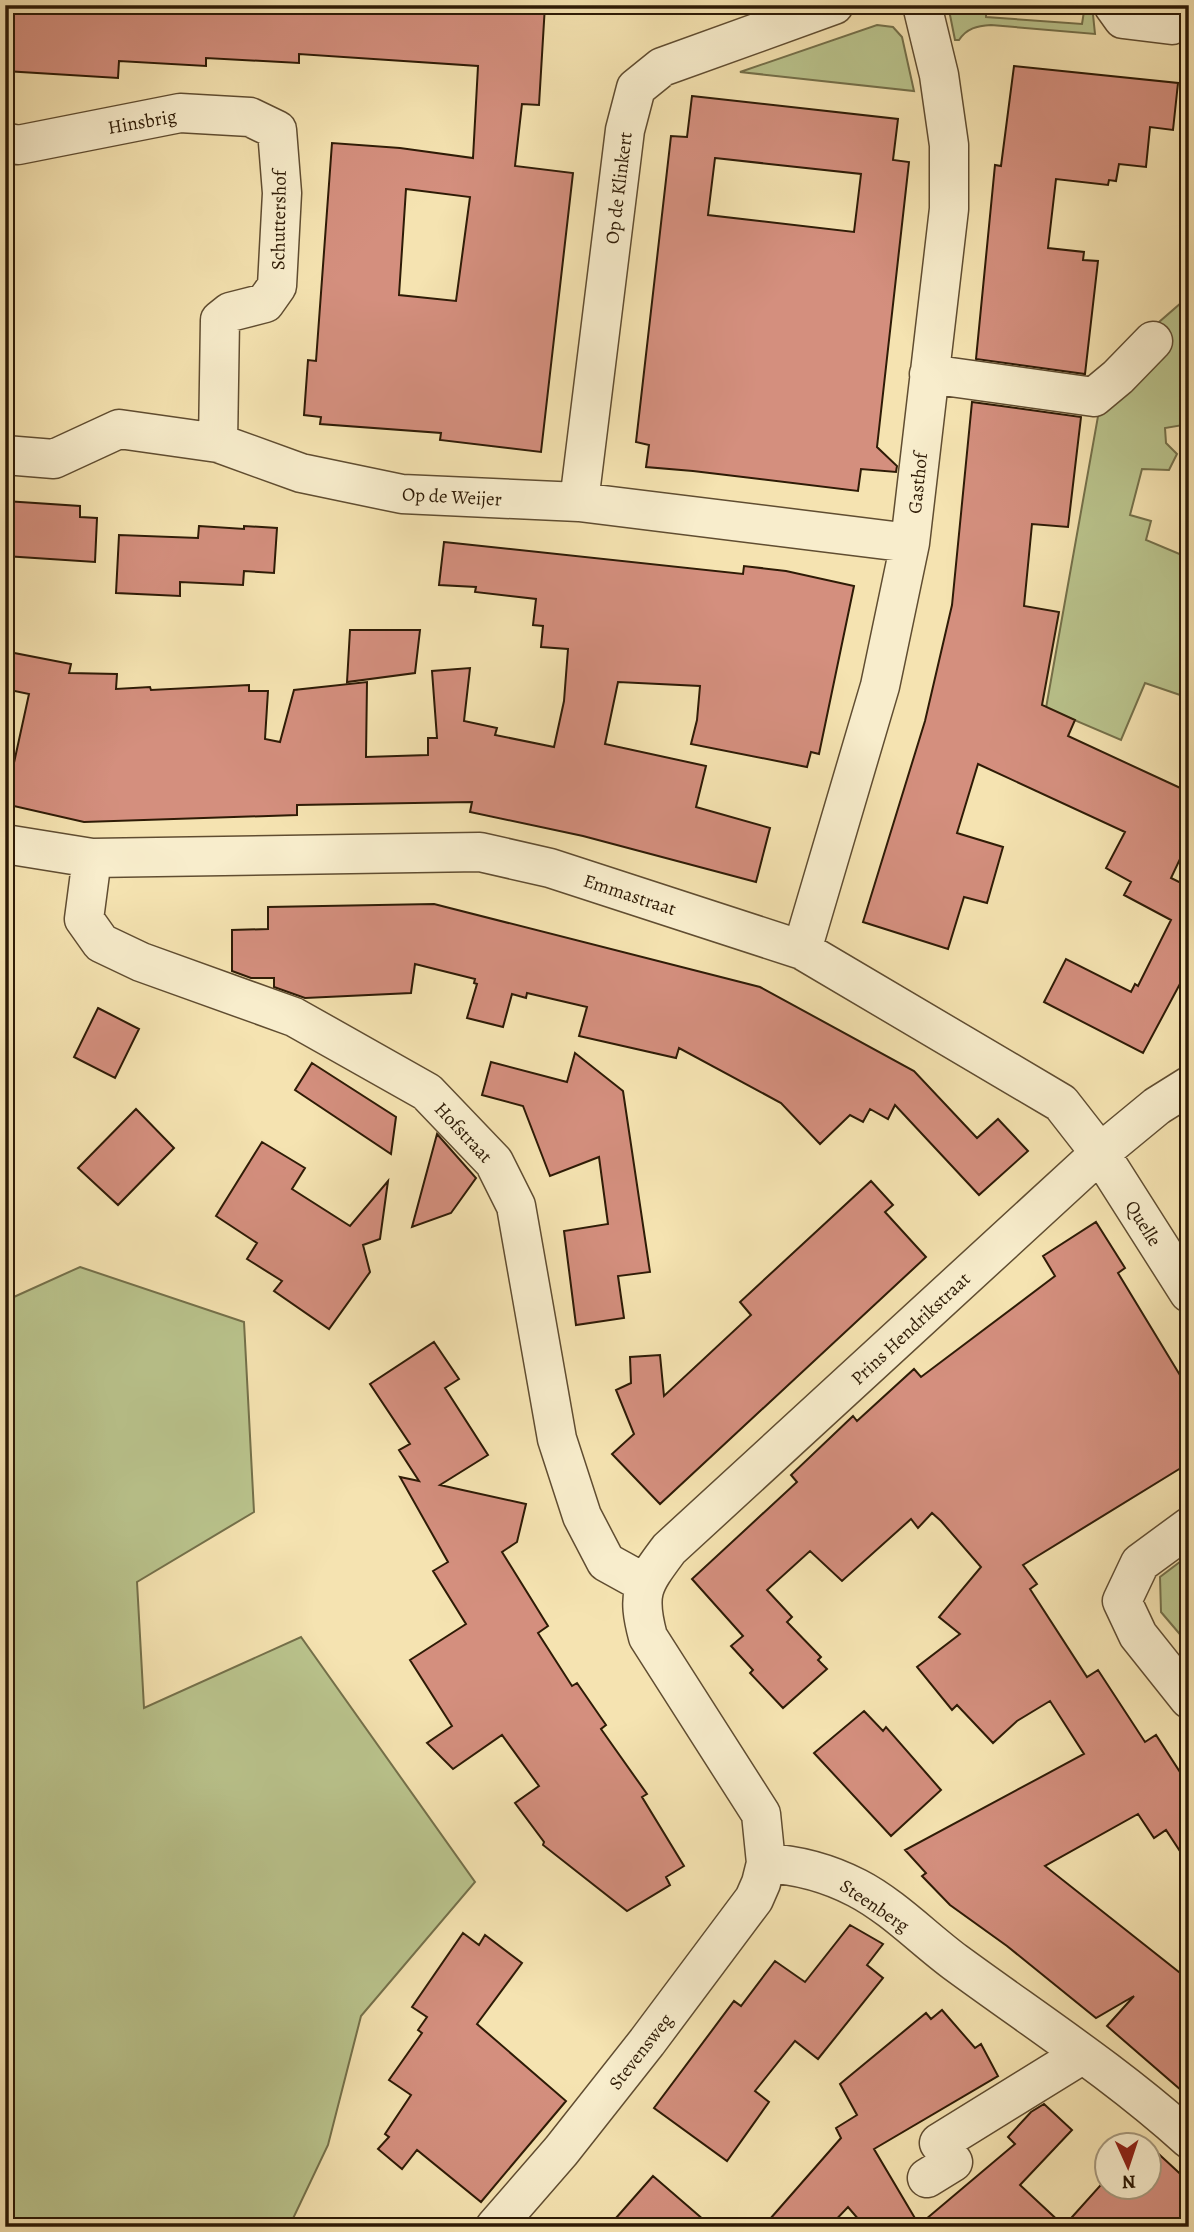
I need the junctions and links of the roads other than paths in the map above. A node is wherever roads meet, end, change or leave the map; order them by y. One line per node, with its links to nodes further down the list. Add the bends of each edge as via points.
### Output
1 (834, 5): 11 (street, Op de Klinkert, via 662,67 636,88 625,130)
2 (922, 5): 8 (street, Gasthof, via 949,145 949,209)
3 (1113, 5): 4 (street, via 1123,19 1172,25 1184,19)
4 (1189, 8)
5 (277, 130): 6 (street, Hinsbrig, via 250,117 180,113 18,145); 9 (street, Schuttershof, via 282,193 277,286 265,303 230,312 220,320)
6 (5, 142)
7 (1153, 341): 8 (street, via 1094,397)
8 (929, 374): 12 (street, Gasthof)
9 (218, 443): 10 (street, Op de Weijer, via 119,429 54,459); 11 (street, Op de Weijer, via 301,473 402,494)
10 (5, 455)
11 (579, 502): 12 (street, Op de Weijer)
12 (910, 543): 15 (street, Gasthof, via 880,686)
13 (5, 844): 14 (street, Emmastraat)
14 (92, 858): 15 (street, Emmastraat, via 480,852 550,868); 20 (street, Hofstraat, via 84,919 101,943 294,1017 426,1092 494,1162 516,1206 557,1439 582,1516 606,1562)
15 (802, 950): 17 (street, Emmastraat, via 1061,1102)
16 (1189, 1086): 17 (street, Prins Hendrikstraat)
17 (1100, 1153): 18 (street, Quelle); 20 (street, Prins Hendrikstraat, via 669,1549)
18 (1189, 1293)
19 (1189, 1527): 21 (street, via 1140,1563 1122,1601 1138,1635)
20 (644, 1583): 22 (street, via 641,1607 648,1637 761,1814)
21 (1189, 1699)
22 (766, 1863): 23 (street, Steenberg, via 824,1872 860,1890); 26 (street, Stevensweg, via 754,1899 724,1941 561,2151)
23 (1083, 2054): 24 (street, Steenberg); 25 (street, via 939,2143 953,2162)
24 (1189, 2139)
25 (927, 2178)
26 (495, 2227)

